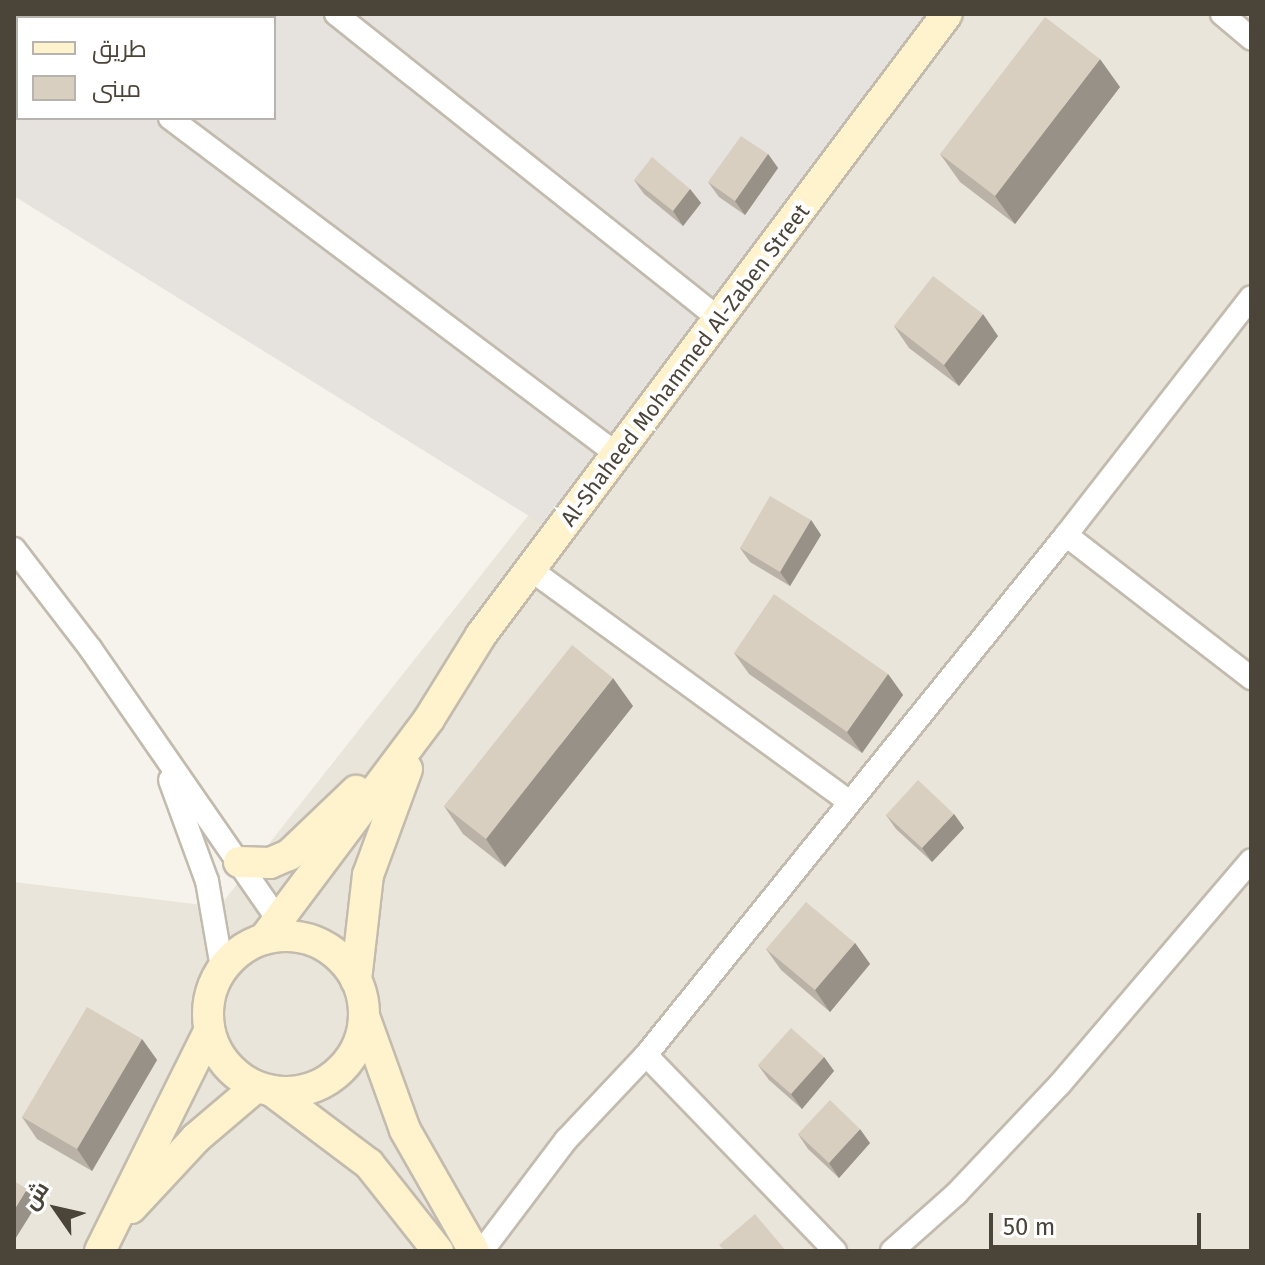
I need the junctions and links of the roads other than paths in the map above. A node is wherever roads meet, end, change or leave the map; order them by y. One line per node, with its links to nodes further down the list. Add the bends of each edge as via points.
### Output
1 (336, 14): 7 (street)
2 (947, 14): 7 (street, Al-Shaheed Mohammed Al-Zaben Street)
3 (1222, 14): 4 (street)
4 (1251, 38)
5 (173, 120): 8 (street)
6 (1251, 297): 9 (street)
7 (719, 319): 8 (street, Al-Shaheed Mohammed Al-Zaben Street)
8 (618, 455): 11 (street, Al-Shaheed Mohammed Al-Zaben Street)
9 (1066, 535): 12 (street); 15 (street)
10 (14, 549): 14 (street)
11 (530, 569): 13 (street, Al-Shaheed Mohammed Al-Zaben Street); 15 (street)
12 (1251, 678)
13 (429, 719): 17 (street, via 289,855 270,863); 18 (street, Al-Shaheed Mohammed Al-Zaben Street); 20 (street, Al-Shaheed Mohammed Al-Zaben Street, via 380,832 368,875)
14 (156, 745): 17 (street); 19 (street, via 207,881)
15 (847, 800): 23 (street)
16 (1251, 860): 30 (street, via 1060,1084 956,1194)
17 (239, 862): 18 (street)
18 (277, 931): 19 (street, via 240,950); 20 (street, via 321,944 342,959)
19 (222, 968): 22 (street, via 209,998)
20 (356, 980): 21 (street)
21 (364, 1016): 24 (street, via 356,1048 335,1074 305,1090); 27 (street, via 405,1130)
22 (209, 1031): 24 (street, via 218,1055); 25 (street)
23 (646, 1055): 28 (street, via 566,1140); 29 (street)
24 (264, 1089): 25 (street, via 196,1138); 26 (street, via 369,1164)
25 (107, 1239)
26 (438, 1251)
27 (474, 1251)
28 (482, 1251)
29 (835, 1251)
30 (892, 1251)

